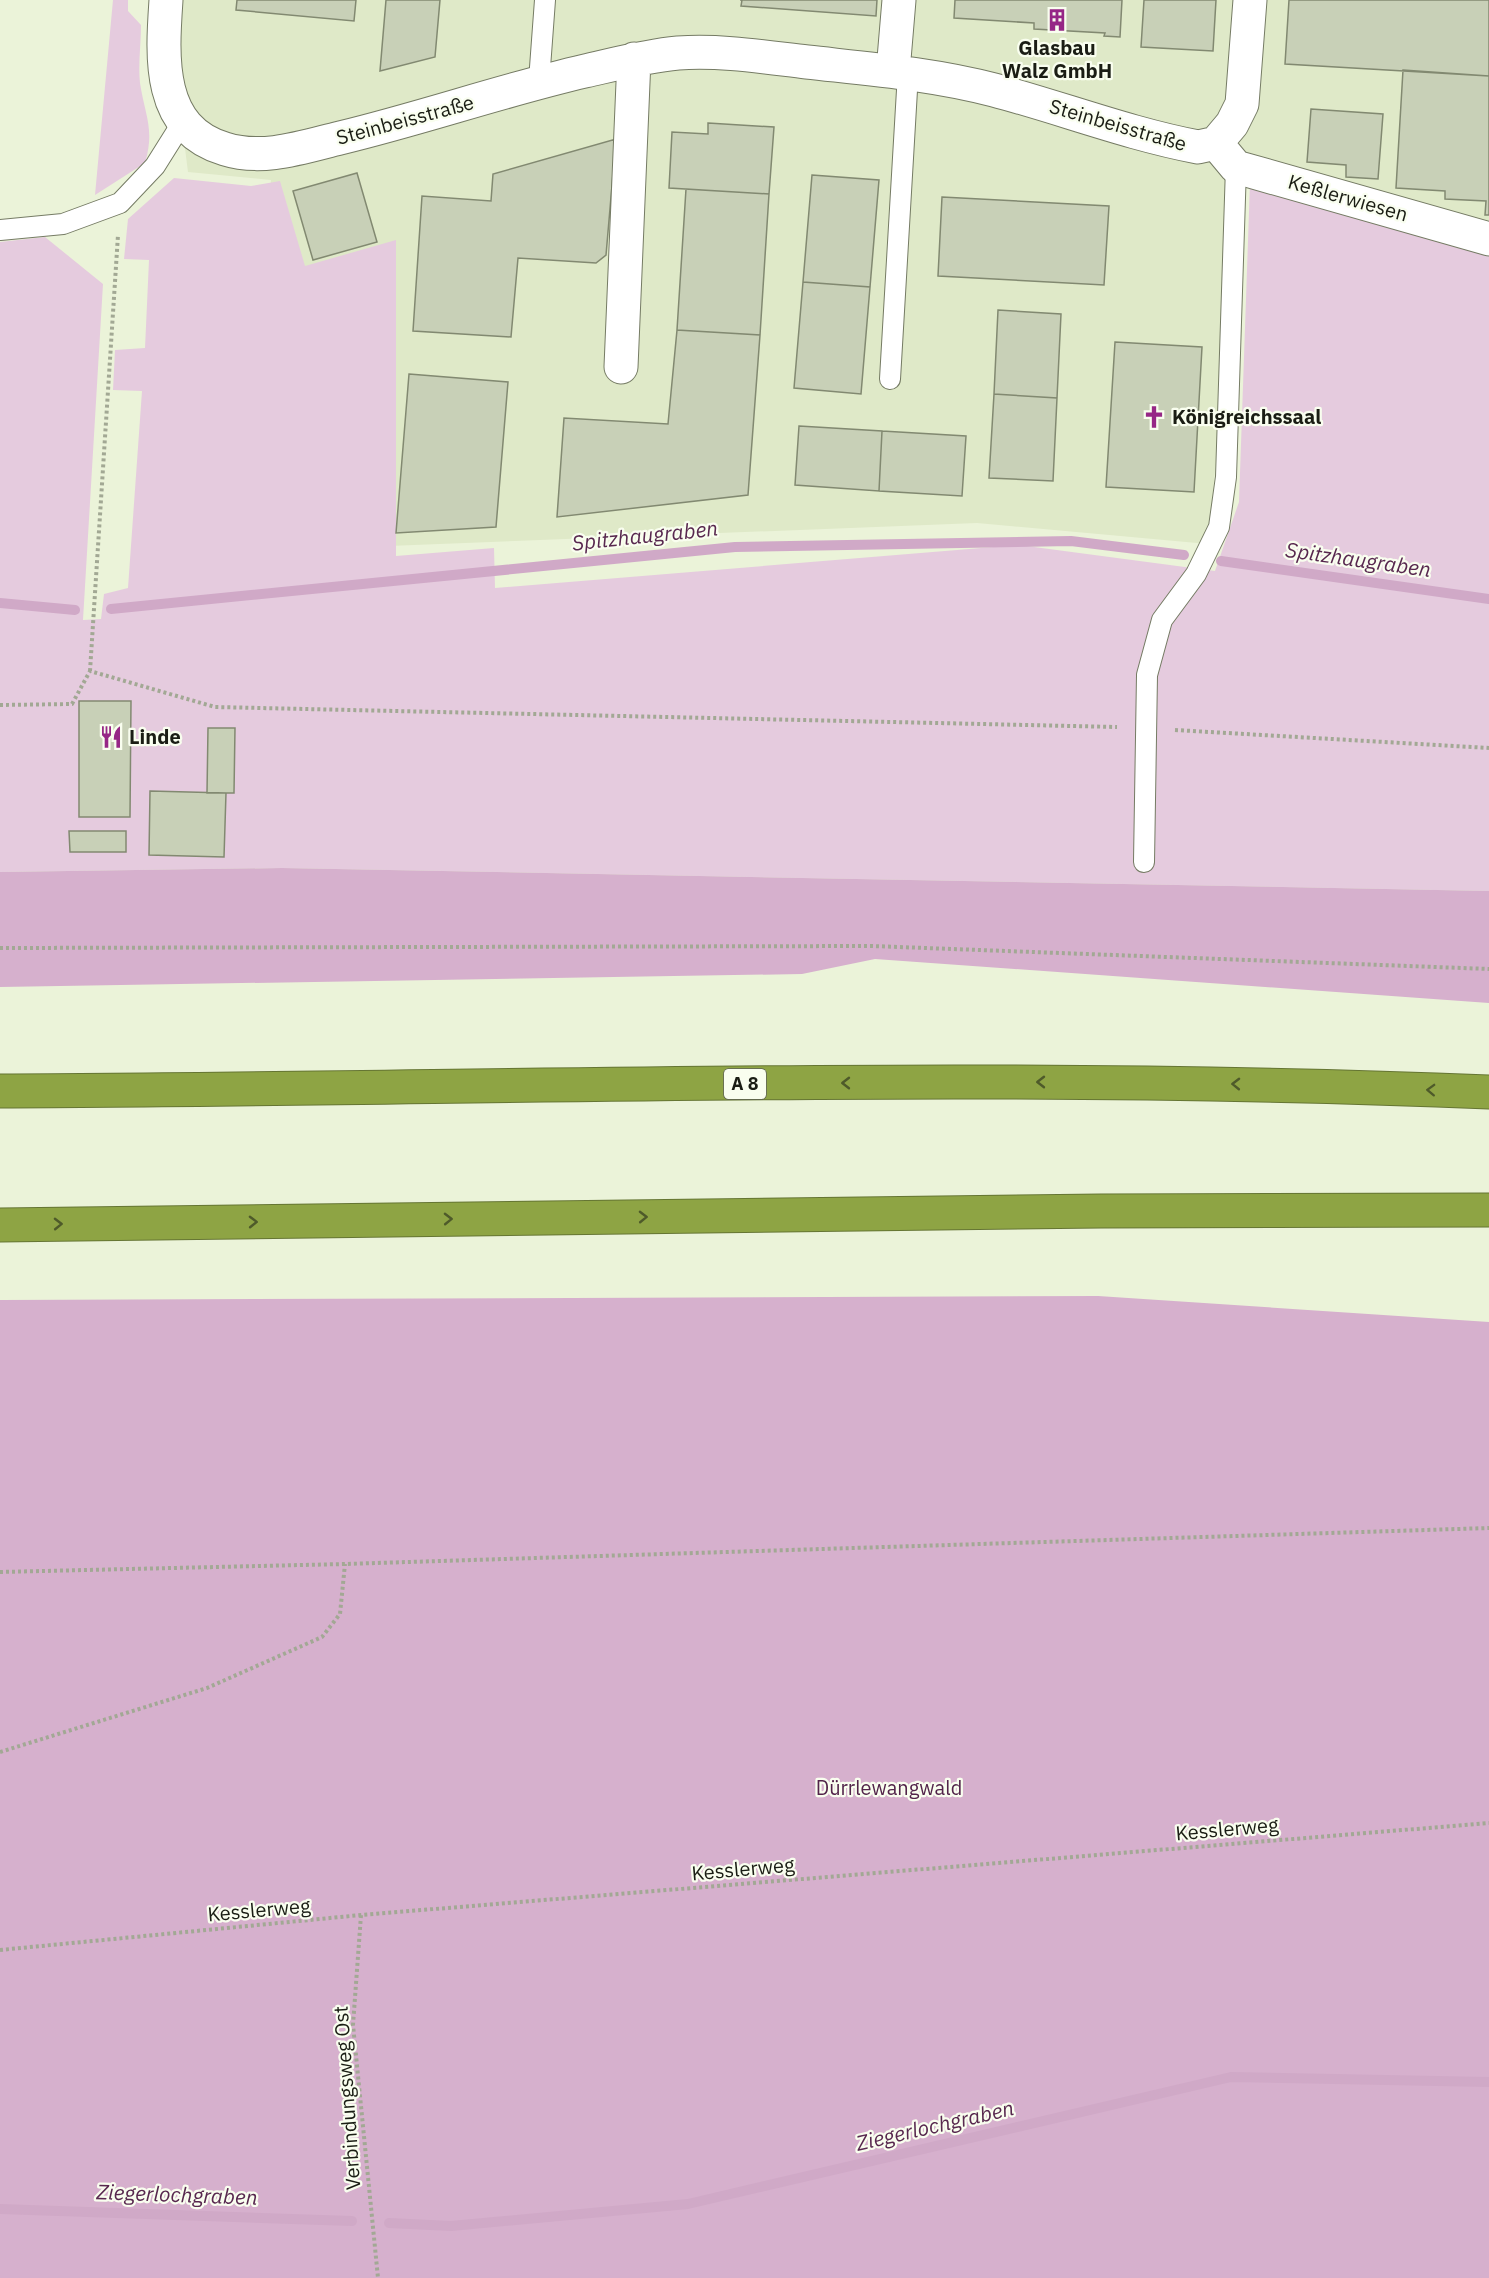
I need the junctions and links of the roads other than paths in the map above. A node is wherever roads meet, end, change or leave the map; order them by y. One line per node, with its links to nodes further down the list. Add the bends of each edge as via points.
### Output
1 (166, 0): 8 (street, via 165,70 170,102)
2 (545, 0): 7 (lane)
3 (899, 0): 6 (street)
4 (1250, 0): 9 (street, Steinbeisstraße, via 1242,104 1232,124)
5 (634, 59): 6 (street, Steinbeisstraße, via 722,53); 7 (street, Steinbeisstraße); 12 (street)
6 (901, 72): 9 (street, Steinbeisstraße, via 991,89); 13 (lane)
7 (539, 81): 8 (street, Steinbeisstraße, via 378,129 278,153 249,154 223,149 201,139)
8 (182, 123): 10 (lane, via 155,166 120,203 63,224)
9 (1226, 155): 11 (street, Keßlerwiesen); 14 (lane, via 1226,477 1220,527 1196,574 1162,620 1147,675)
10 (0, 230)
11 (1489, 239)
12 (621, 367)
13 (890, 379)
14 (1144, 862)
15 (0, 1091): 16 (highway, A 8, one-way to 15, via 1098,1082)
16 (1489, 1092)
17 (1489, 1210): 18 (highway, one-way to 17)
18 (0, 1225)

